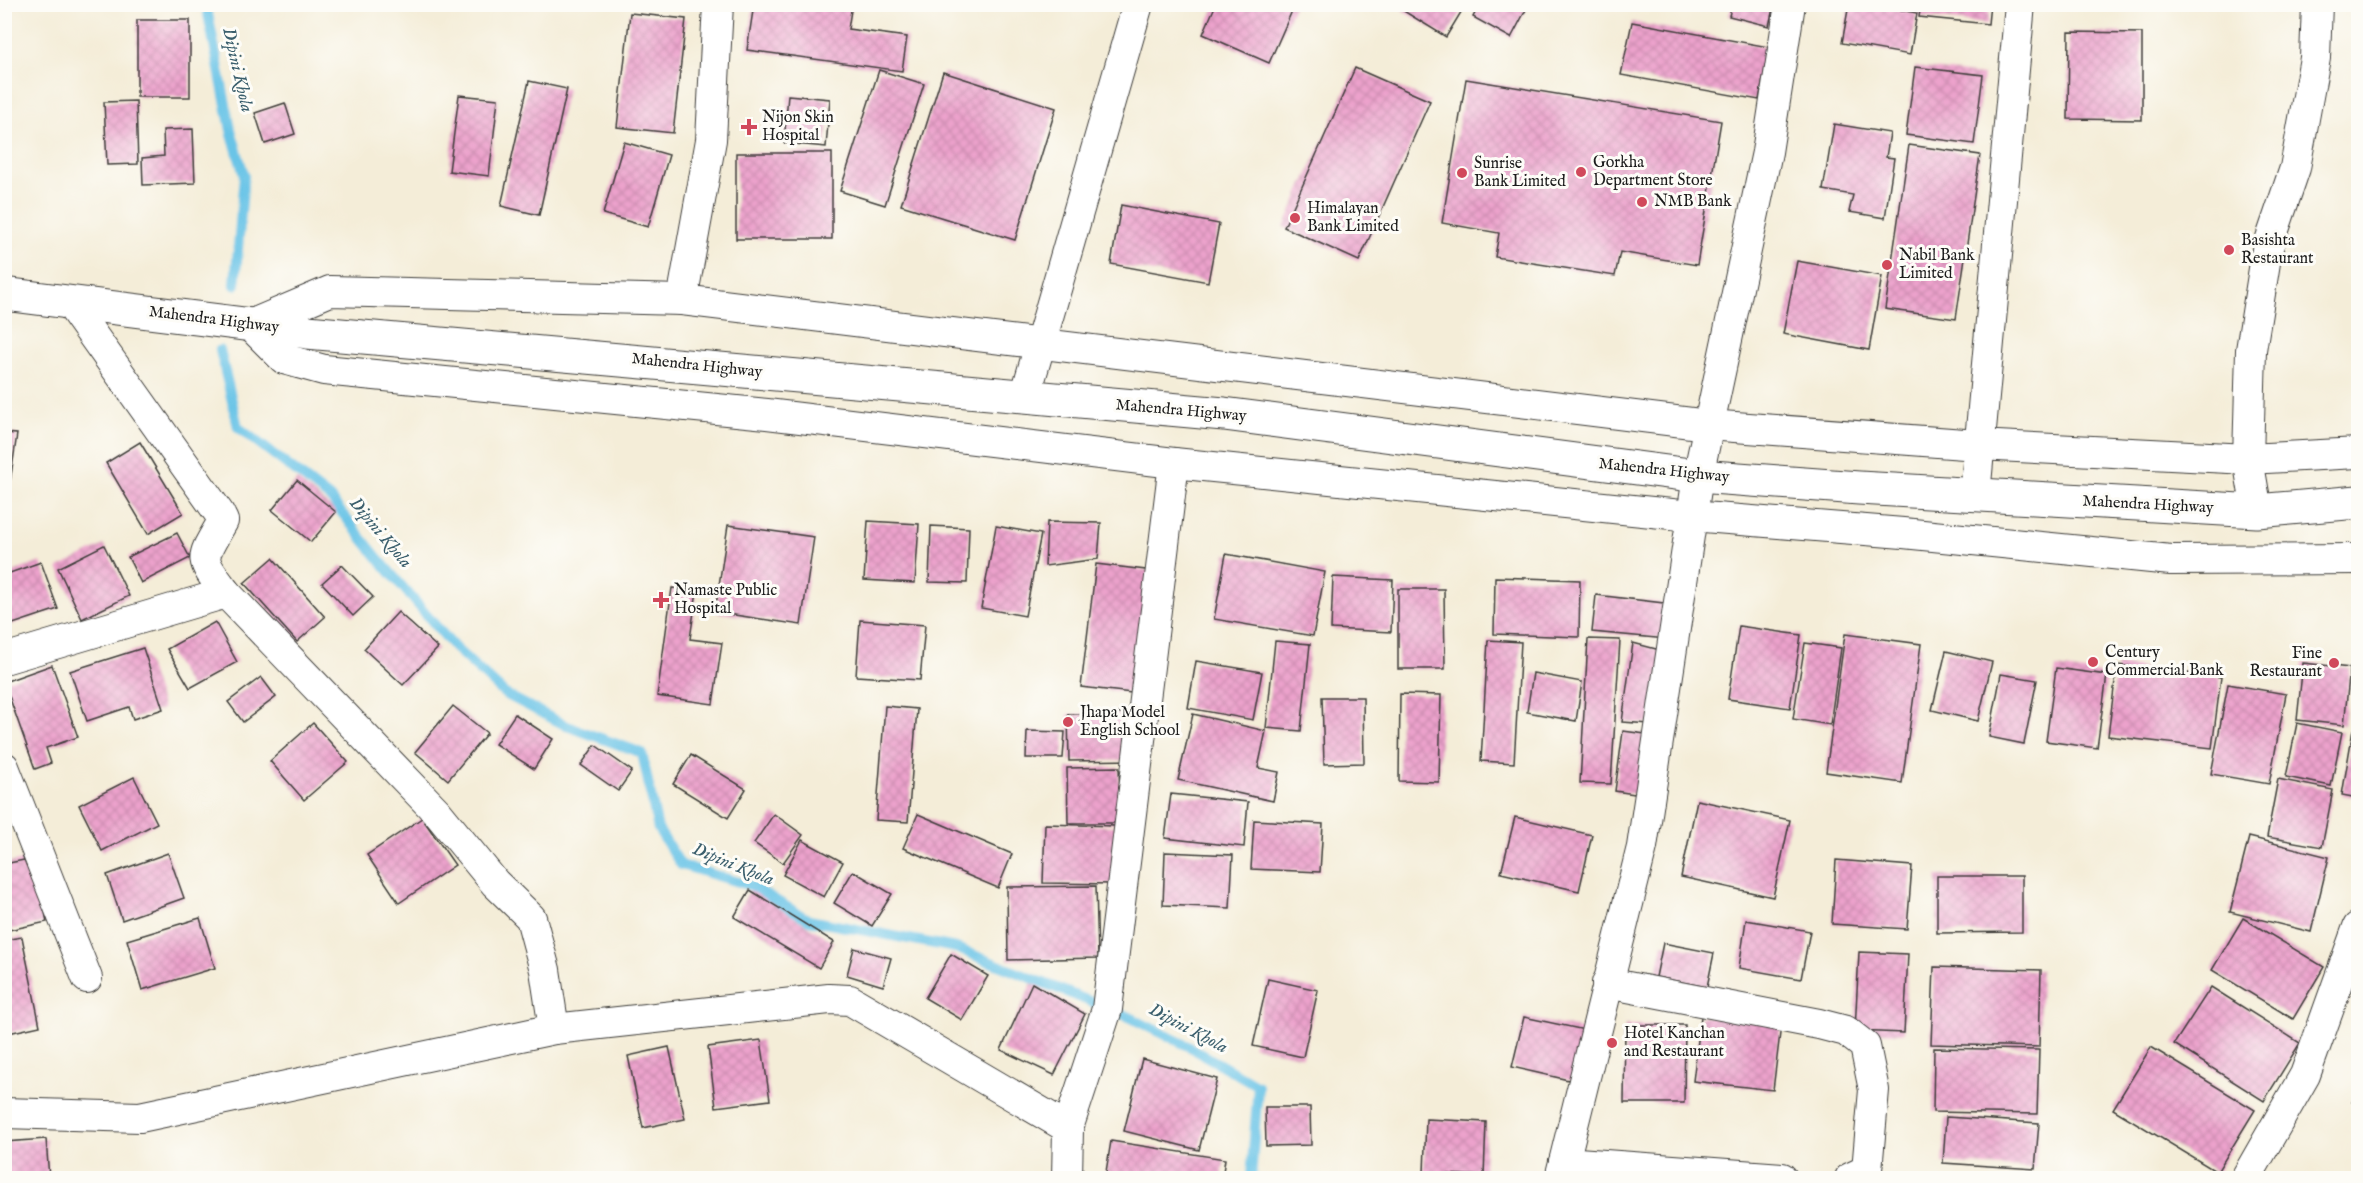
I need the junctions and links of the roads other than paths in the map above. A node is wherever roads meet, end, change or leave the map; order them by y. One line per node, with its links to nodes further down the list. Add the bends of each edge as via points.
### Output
1 (718, 4): 7 (street, via 711,140)
2 (1138, 4): 10 (street)
3 (1790, 4): 12 (street, via 1767,152)
4 (2020, 4): 13 (street, via 2001,238)
5 (2317, 4): 15 (street, via 2315,58 2295,168 2267,250 2251,350)
6 (4, 294): 8 (highway, Mahendra Highway)
7 (682, 300): 9 (street, via 330,291); 10 (street)
8 (69, 302): 9 (highway, Mahendra Highway); 23 (street, via 219,513 223,521 204,555 205,565)
9 (250, 325): 11 (highway, Mahendra Highway); 16 (street, via 284,359 324,370 767,414)
10 (1042, 342): 11 (street); 12 (street)
11 (1025, 398): 17 (highway, Mahendra Highway, via 1224,414)
12 (1708, 425): 13 (street); 17 (street)
13 (1978, 445): 15 (street); 18 (street)
14 (2358, 453): 15 (street)
15 (2248, 459): 20 (street)
16 (1174, 464): 21 (street); 31 (street, via 1107,1009)
17 (1698, 476): 18 (highway, Mahendra Highway); 21 (street)
18 (1975, 495): 20 (highway, Mahendra Highway)
19 (2358, 502): 20 (highway, Mahendra Highway)
20 (2258, 511)
21 (1691, 516): 22 (street, via 2171,560); 28 (street, via 1642,847)
22 (2358, 559)
23 (226, 593): 24 (street); 29 (street, via 437,812 495,883 531,918 545,970)
24 (4, 659)
25 (4, 767): 27 (street)
26 (2358, 927): 36 (street, via 2305,1075)
27 (87, 978)
28 (1606, 982): 32 (street); 35 (street, via 1819,1024 1846,1031 1865,1046 1874,1090 1867,1170)
29 (554, 1029): 30 (street, via 140,1117); 31 (street, via 829,999 850,1000)
30 (4, 1113)
31 (1068, 1128): 33 (street)
32 (1562, 1170): 34 (street)
33 (1067, 1179)
34 (1782, 1179)
35 (1850, 1179)
36 (2246, 1179)

